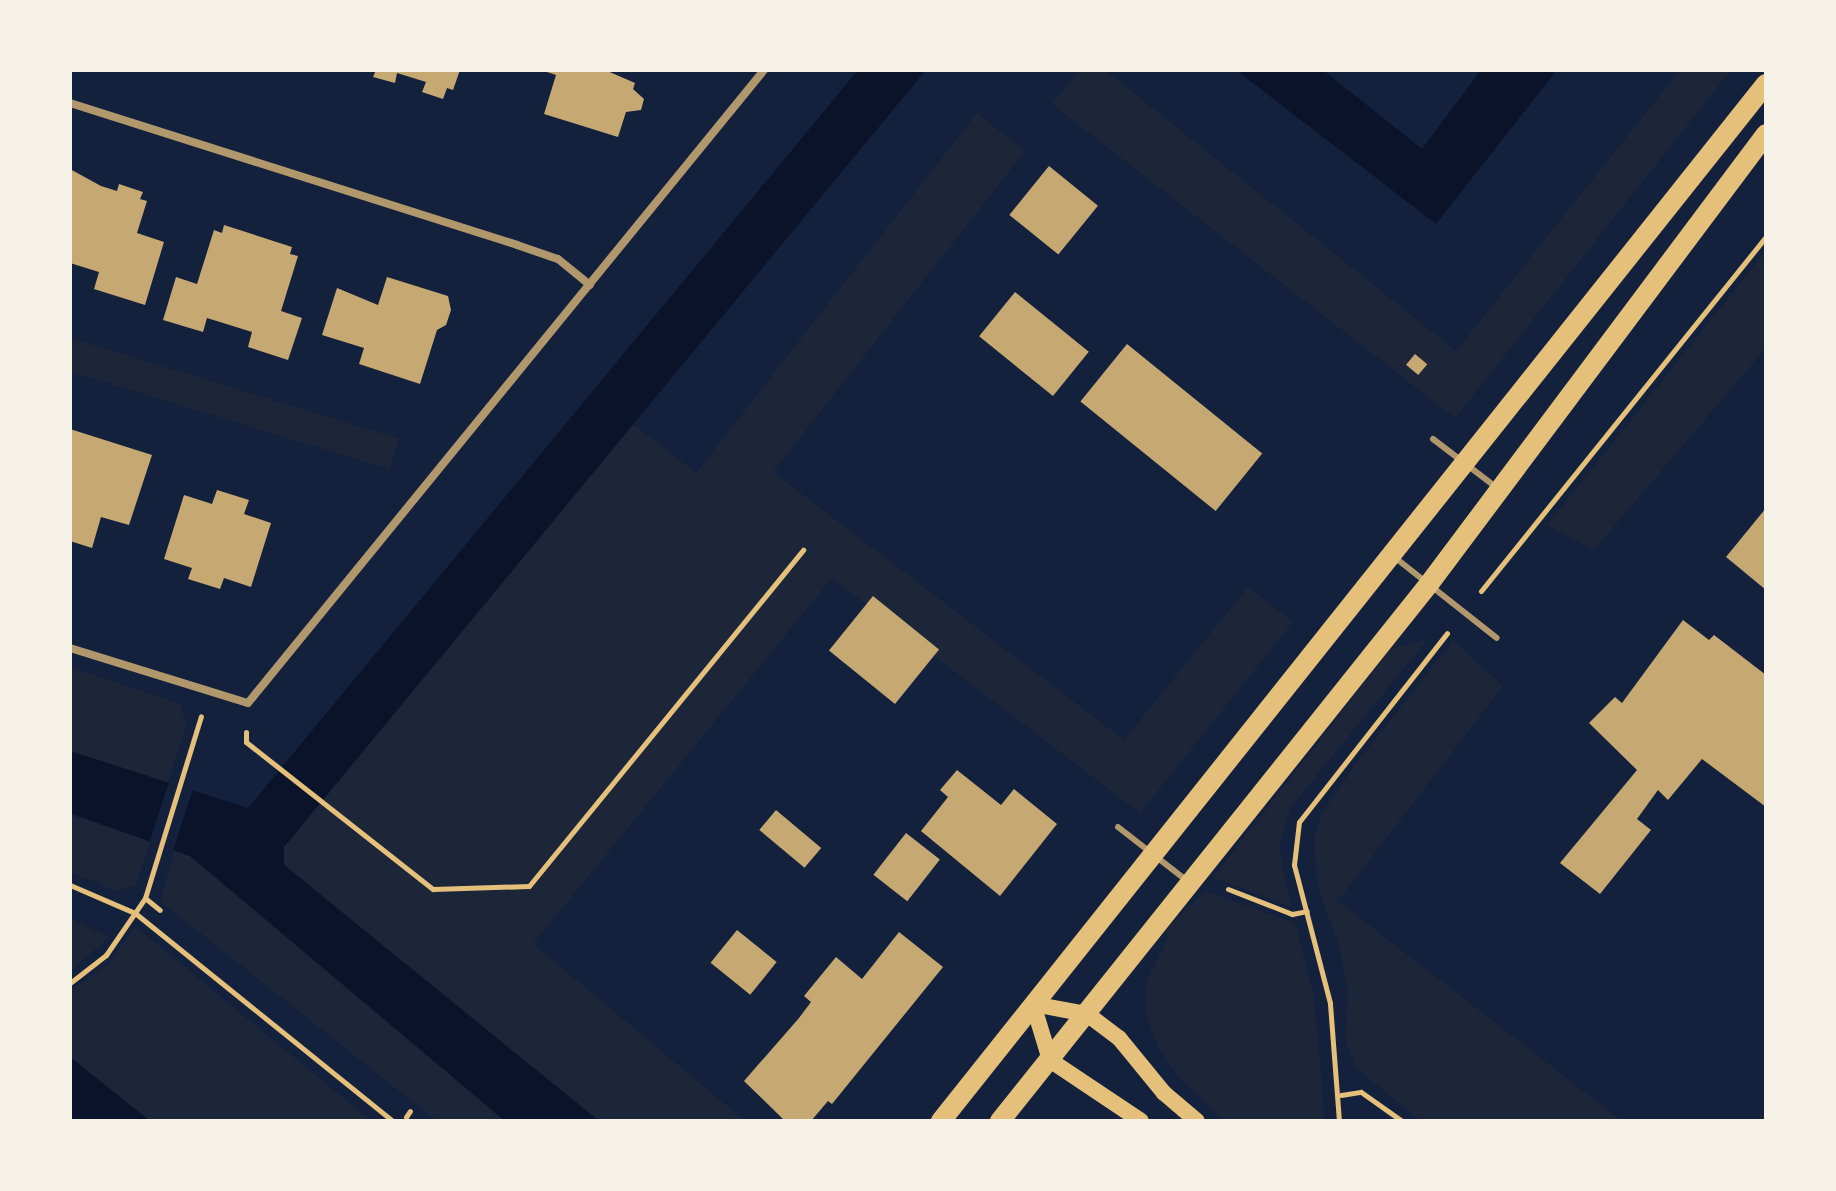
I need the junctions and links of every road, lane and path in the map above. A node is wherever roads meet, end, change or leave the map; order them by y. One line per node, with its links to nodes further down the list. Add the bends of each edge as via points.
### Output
1 (764, 70): 6 (street)
2 (1766, 84): 8 (main road)
3 (70, 103): 6 (street, via 544,254)
4 (1766, 134): 9 (main road)
5 (1766, 236): 13 (path)
6 (590, 285): 15 (street, via 248,703)
7 (1433, 439): 8 (lane)
8 (1465, 463): 9 (lane); 11 (main road)
9 (1499, 490): 12 (main road)
10 (803, 550): 16 (path, via 529,886 433,889)
11 (1392, 555): 12 (lane); 19 (main road)
12 (1429, 584): 13 (lane); 20 (main road)
13 (1464, 612): 14 (lane); 25 (path, via 1306,807 1294,842 1294,865)
14 (1497, 638)
15 (70, 648)
16 (246, 742)
17 (190, 752): 23 (path)
18 (1118, 827): 19 (lane)
19 (1153, 854): 20 (lane); 28 (main road)
20 (1188, 883): 29 (main road)
21 (70, 885): 26 (path)
22 (1223, 887): 25 (path, via 1292,914)
23 (145, 898): 24 (path); 26 (path)
24 (160, 910)
25 (1307, 911): 31 (path, via 1330,1003)
26 (135, 913): 27 (path, via 100,962); 32 (path)
27 (70, 983)
28 (1033, 1004): 29 (main road); 30 (main road); 33 (main road)
29 (1087, 1014): 30 (main road); 36 (main road, via 1119,1038 1155,1084)
30 (1050, 1060): 34 (main road); 35 (main road)
31 (1341, 1095): 37 (path); 38 (path, via 1361,1092)
32 (393, 1121)
33 (941, 1121)
34 (1000, 1121)
35 (1141, 1121)
36 (1197, 1121)
37 (1339, 1121)
38 (1402, 1121)

